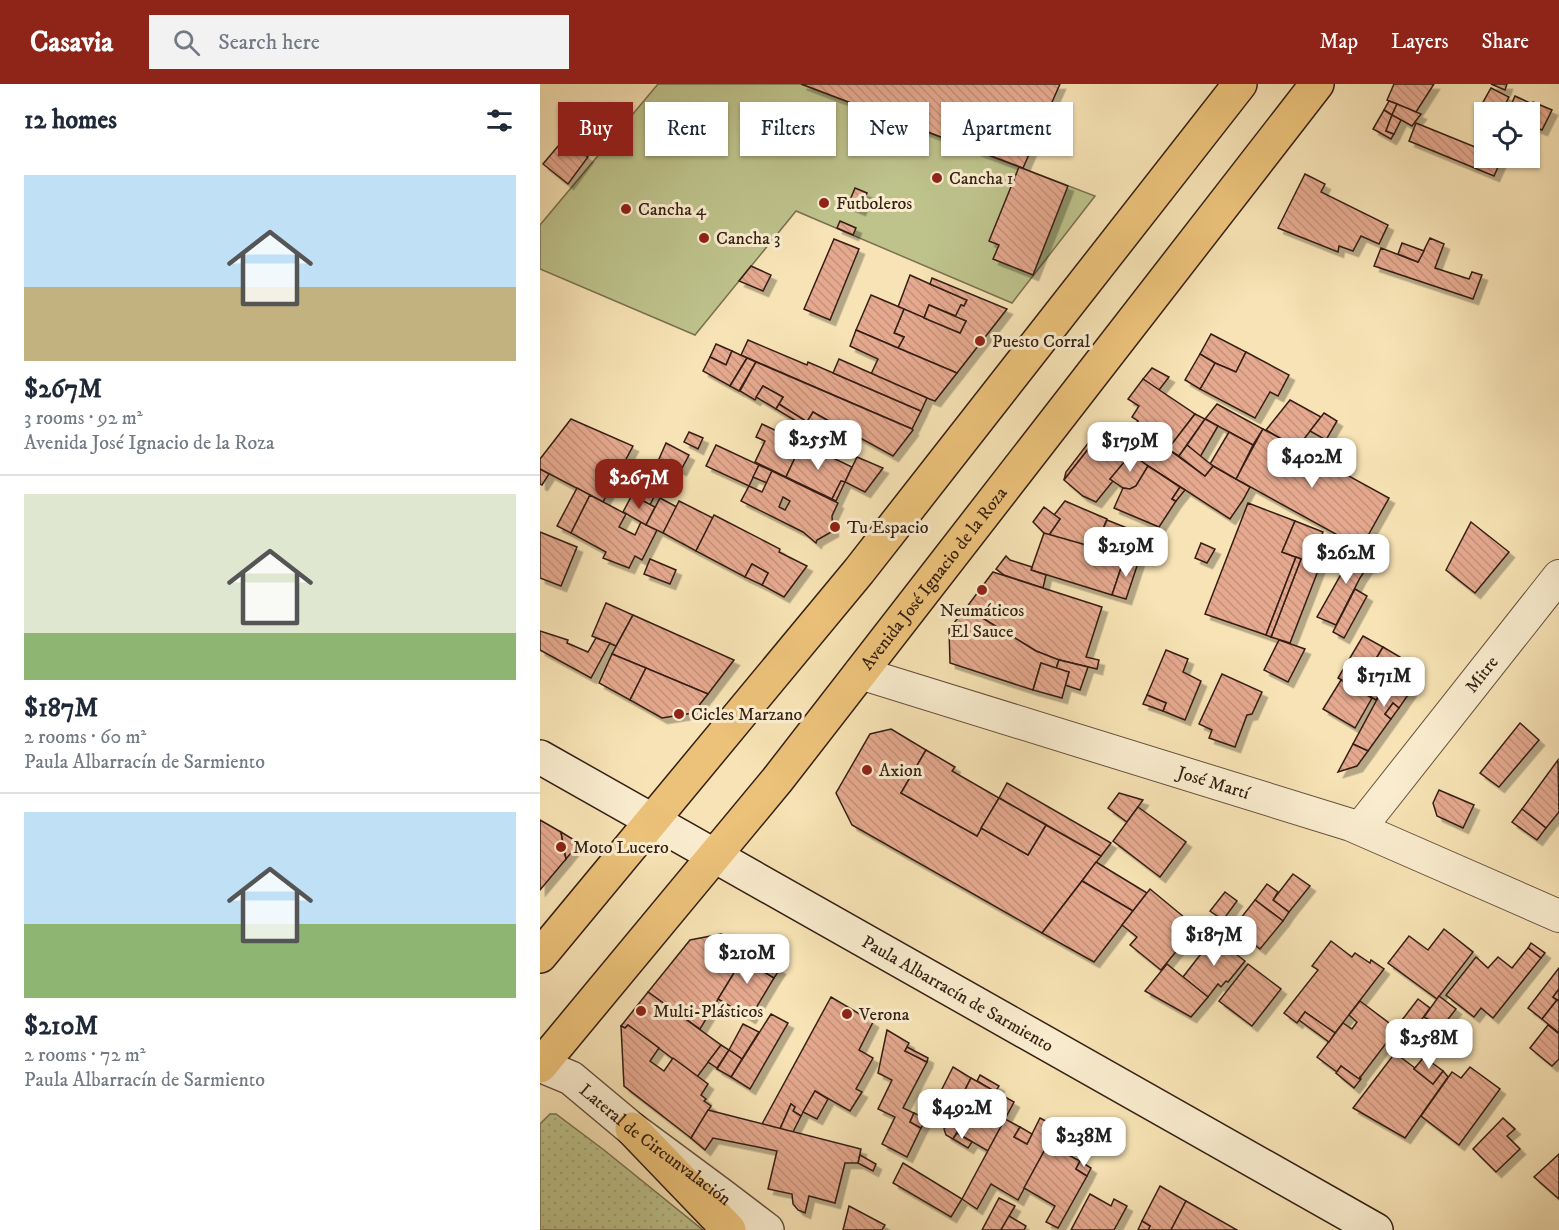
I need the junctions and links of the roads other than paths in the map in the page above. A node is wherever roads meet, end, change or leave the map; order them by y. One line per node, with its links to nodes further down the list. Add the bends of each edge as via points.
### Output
1 (1240, 84): 6 (main road, via 860,571)
2 (1317, 84): 4 (main road, Avenida José Ignacio de la Roza)
3 (1559, 576): 7 (street, Mitre)
4 (860, 673): 7 (street, José Martí); 8 (main road, Avenida José Ignacio de la Roza)
5 (540, 757): 6 (main road, Paula Albarracín de Sarmiento)
6 (652, 820): 8 (main road, Paula Albarracín de Sarmiento); 10 (main road)
7 (1360, 828): 9 (street, José Martí)
8 (714, 855): 11 (main road, Avenida José Ignacio de la Roza); 15 (main road, Paula Albarracín de Sarmiento)
9 (1559, 916)
10 (540, 957)
11 (540, 1066): 12 (main road, Lateral de Circunvalación, via 571,1078)
12 (632, 1129): 13 (main road); 14 (main road, Lateral de Circunvalación)
13 (729, 1230)
14 (766, 1230)
15 (1376, 1230)

